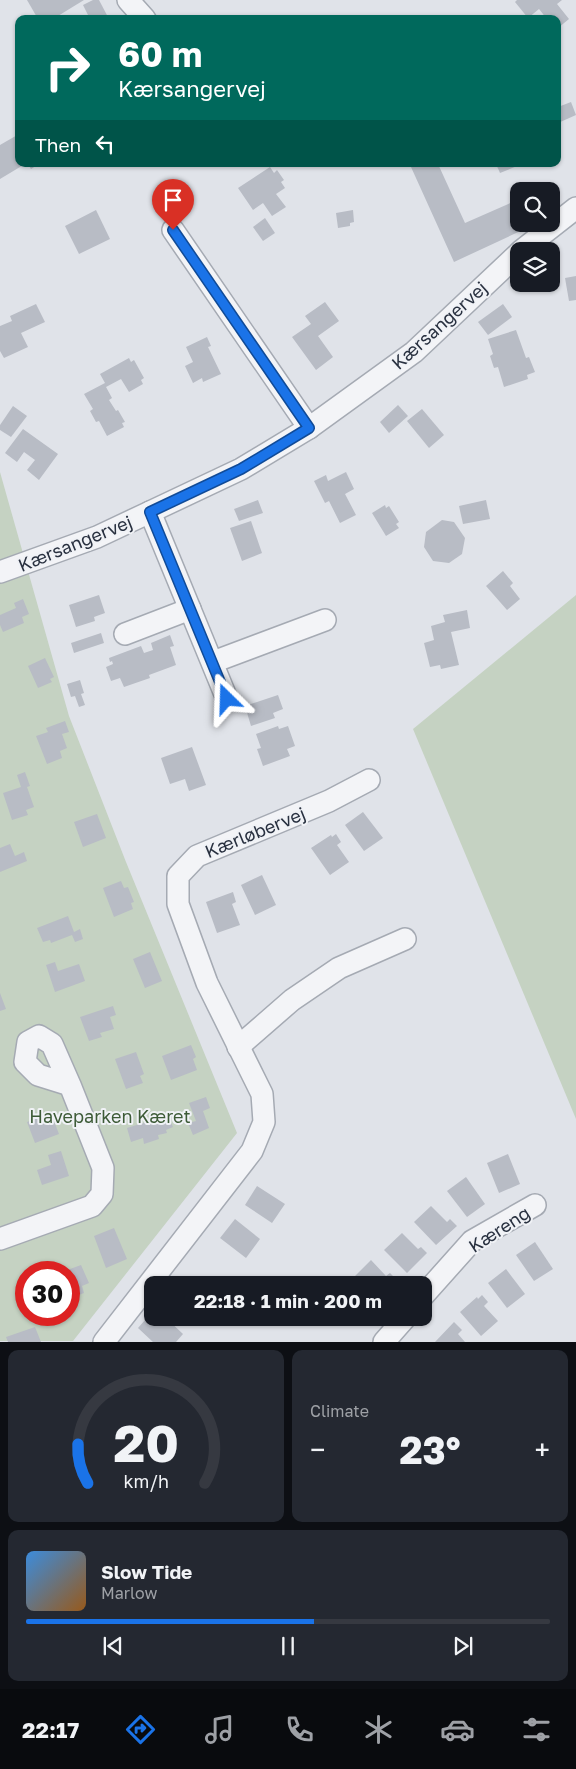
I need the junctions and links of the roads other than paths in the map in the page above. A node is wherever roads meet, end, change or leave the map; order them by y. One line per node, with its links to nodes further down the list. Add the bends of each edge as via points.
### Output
1 (128, 0): 2 (street)
2 (141, 15)
3 (576, 208): 5 (street, Kærsangervej)
4 (173, 230): 7 (street)
5 (533, 242)
6 (510, 261): 7 (street, Kærsangervej, via 414,352)
7 (309, 428): 8 (street, Kærsangervej, via 241,469)
8 (150, 512): 9 (street, Kærsangervej, via 97,537); 10 (street, Kærsangervej)
9 (0, 572)
10 (190, 610): 12 (street); 13 (street, Kærsangervej)
11 (325, 620): 13 (street)
12 (125, 634)
13 (213, 662): 14 (street, Kærsangervej)
14 (227, 699)
15 (369, 780): 17 (street, Kærløbervej, via 329,801 197,856 178,876 178,904 207,983)
16 (405, 939): 17 (street, via 340,968 292,1000)
17 (238, 1047): 23 (street, Kærløbervej, via 262,1094 264,1122 252,1151)
18 (70, 1085): 20 (street, via 103,1168 102,1194 92,1206)
19 (536, 1205): 21 (street, Kæreng, via 472,1241)
20 (0, 1239)
21 (432, 1286)
22 (398, 1326): 24 (street)
23 (104, 1342)
24 (384, 1342)

